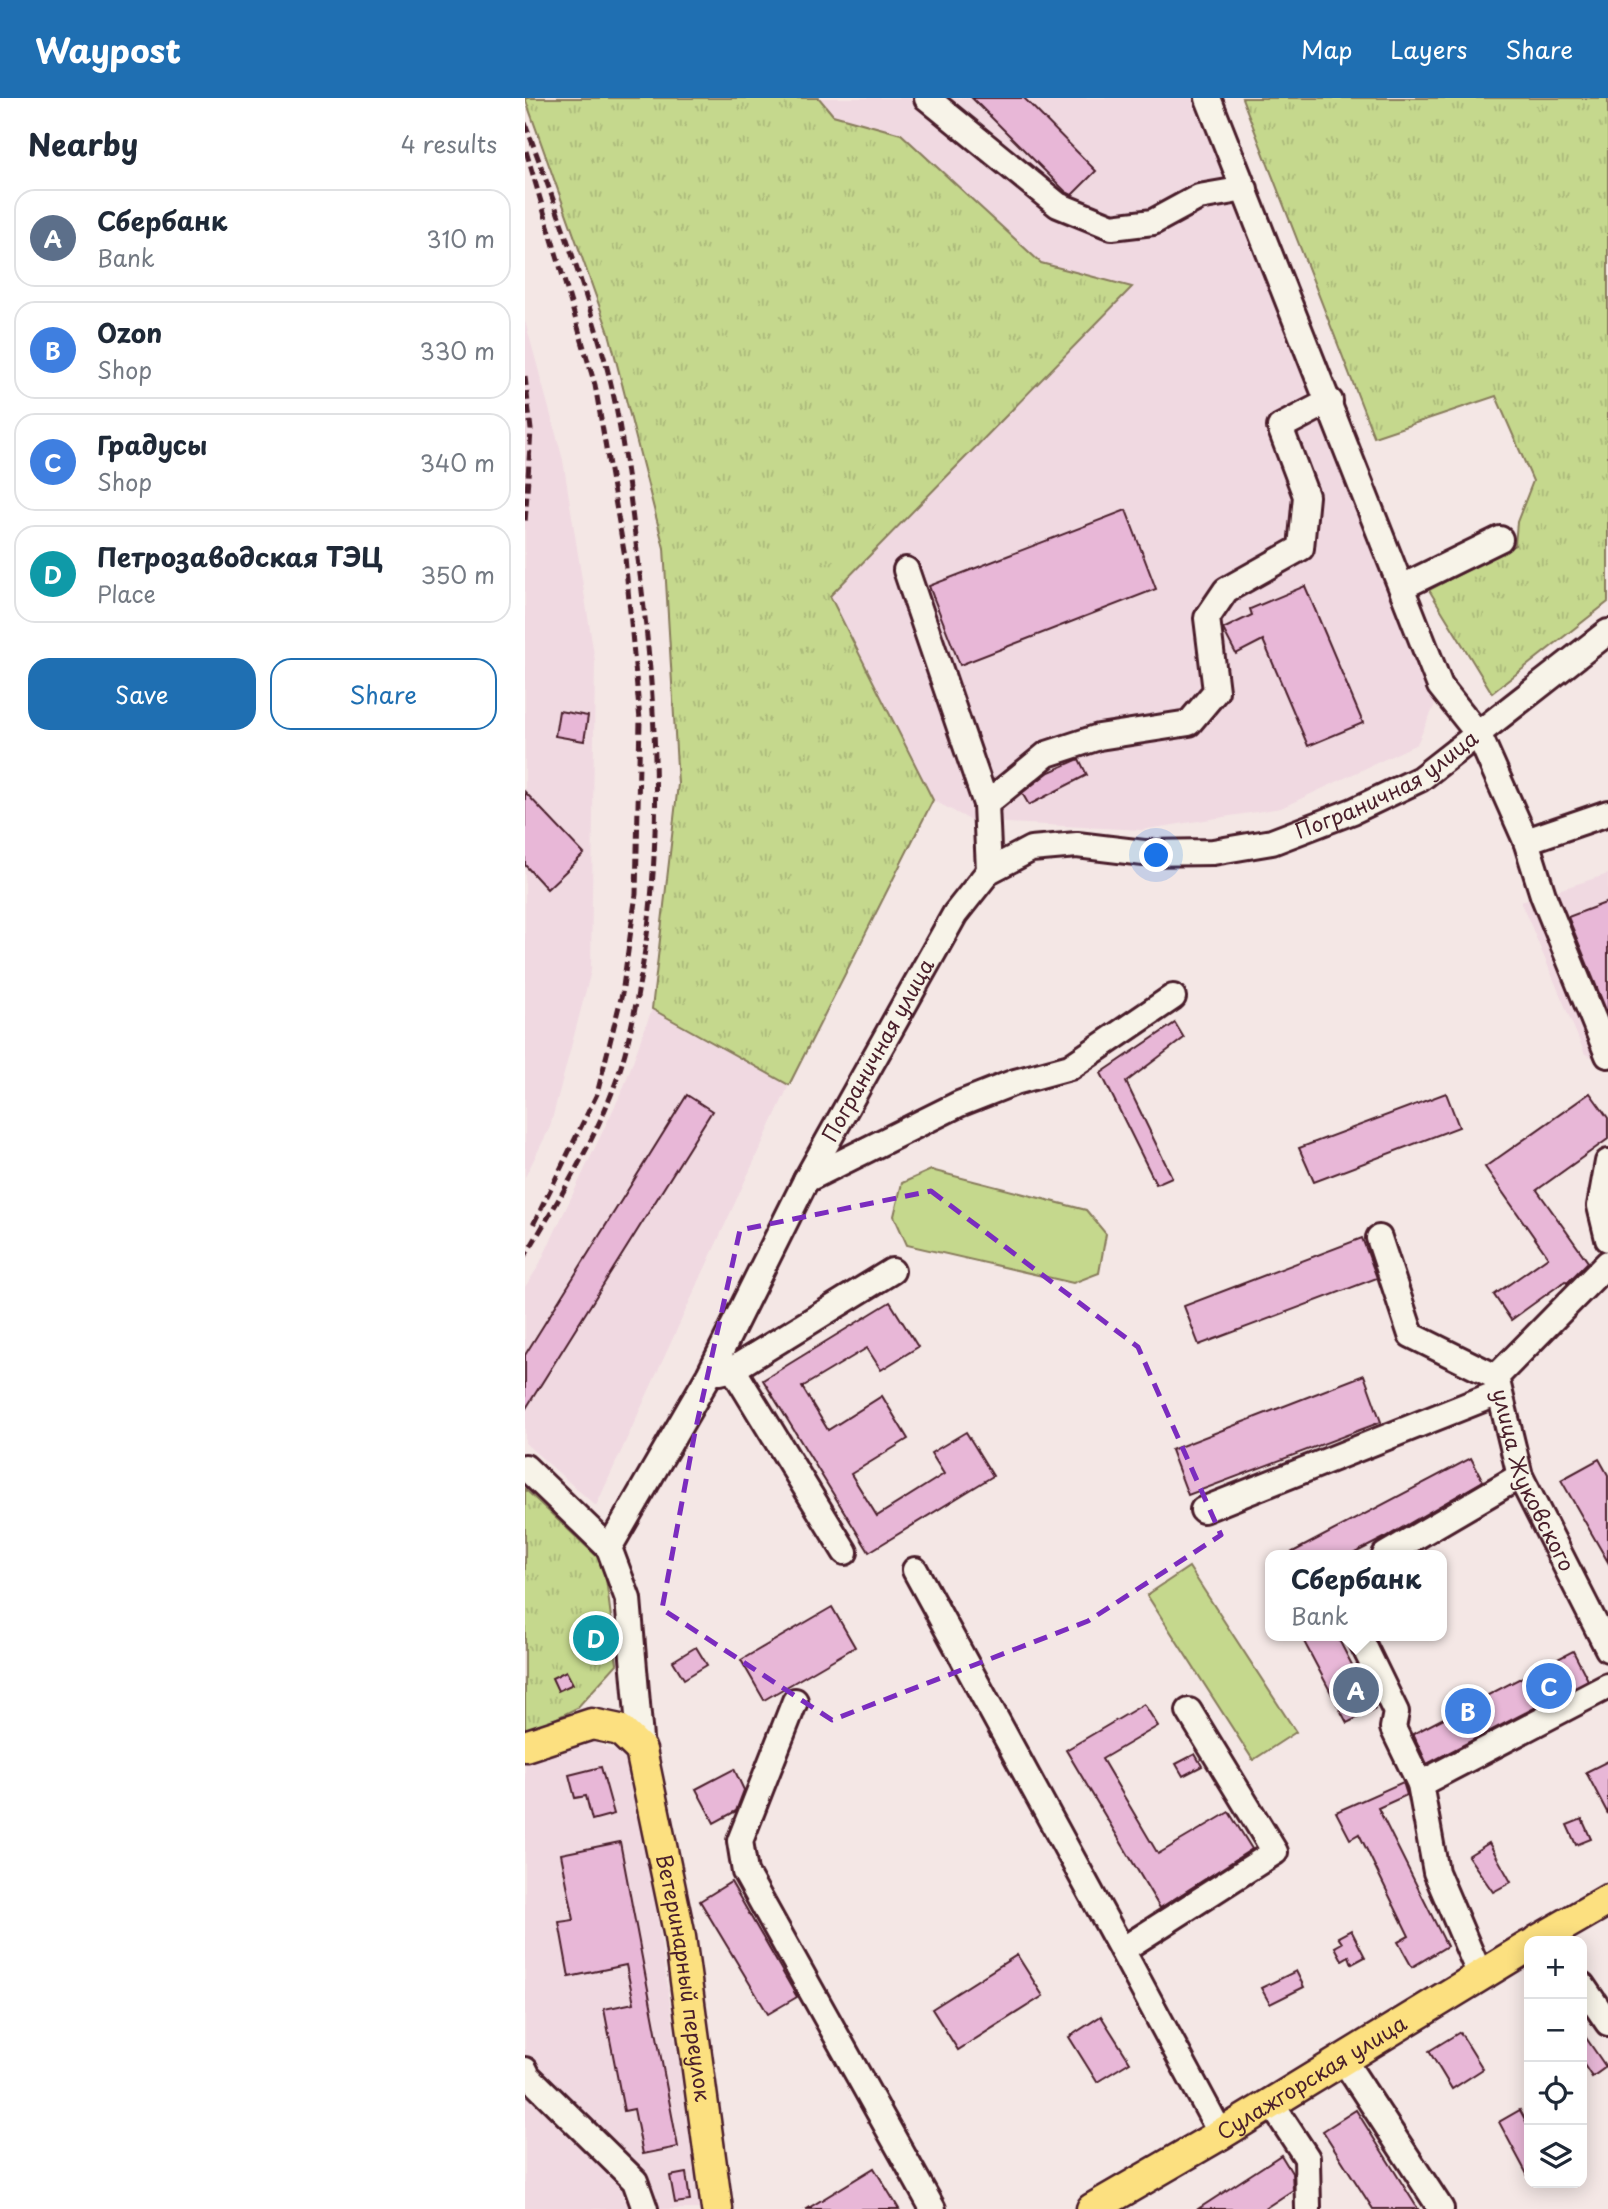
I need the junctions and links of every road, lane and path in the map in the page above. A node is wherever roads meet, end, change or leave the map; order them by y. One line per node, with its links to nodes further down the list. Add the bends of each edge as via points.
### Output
1 (1208, 98): 3 (street)
2 (932, 101): 3 (street, via 1058,205 1112,227 1153,222 1199,197)
3 (1245, 189): 4 (street)
4 (1329, 401): 7 (street); 10 (street, via 1280,427 1306,496 1301,548 1226,590 1207,618 1216,691 1189,723 1099,737 1047,754)
5 (1500, 539): 7 (street)
6 (906, 570): 10 (street)
7 (1402, 587): 9 (street, via 1440,686)
8 (1608, 632): 9 (street, Пограничная улица)
9 (1479, 735): 12 (street); 13 (street, Пограничная улица, via 1420,779 1272,842 1213,852 1144,853 1077,845 1031,849)
10 (986, 804): 13 (street)
11 (1608, 813): 12 (street)
12 (1526, 841): 15 (street)
13 (989, 872): 17 (street, Пограничная улица, via 955,914)
14 (1173, 997): 17 (street, via 1070,1067 958,1104)
15 (1608, 1055)
16 (1608, 1162): 19 (street, via 1600,1206)
17 (806, 1180): 23 (street, Пограничная улица)
18 (1379, 1238): 24 (street, via 1411,1335)
19 (1608, 1238)
20 (1608, 1263): 24 (street, улица Жуковского)
21 (892, 1272): 22 (street)
22 (733, 1369): 23 (street); 30 (street)
23 (709, 1375): 28 (street, Пограничная улица)
24 (1497, 1385): 26 (street, улица Жуковского); 27 (street)
25 (525, 1467): 28 (street)
26 (1520, 1476): 29 (street); 33 (street, улица Жуковского)
27 (1203, 1510)
28 (609, 1548): 38 (street, via 628,1599)
29 (1394, 1550)
30 (845, 1552)
31 (915, 1570): 43 (street)
32 (1361, 1641): 39 (street, via 1396,1712 1393,1728)
33 (1608, 1649)
34 (1608, 1686): 39 (street)
35 (795, 1701): 53 (street, via 740,1841 745,1872)
36 (1189, 1712): 43 (street, via 1275,1852)
37 (525, 1746): 38 (main road, via 592,1724 620,1730)
38 (641, 1750): 52 (main road, Ветеринарный переулок, via 680,1937)
39 (1420, 1784): 44 (street, via 1436,1872)
40 (1608, 1900): 41 (main road, Сулажгорская улица)
41 (1549, 1936)
42 (1524, 1950): 44 (main road, Сулажгорская улица)
43 (1122, 1951): 50 (street)
44 (1480, 1975): 47 (main road, Сулажгорская улица)
45 (1587, 1992): 46 (street)
46 (1608, 2023)
47 (1343, 2059): 49 (main road, Сулажгорская улица); 56 (street)
48 (525, 2070): 51 (street, via 635,2180)
49 (1271, 2103): 50 (main road, Сулажгорская улица); 55 (street, via 1307,2158)
50 (1221, 2134): 54 (main road, Сулажгорская улица)
51 (645, 2209)
52 (716, 2209)
53 (933, 2209)
54 (1092, 2209)
55 (1308, 2209)
56 (1441, 2209)

